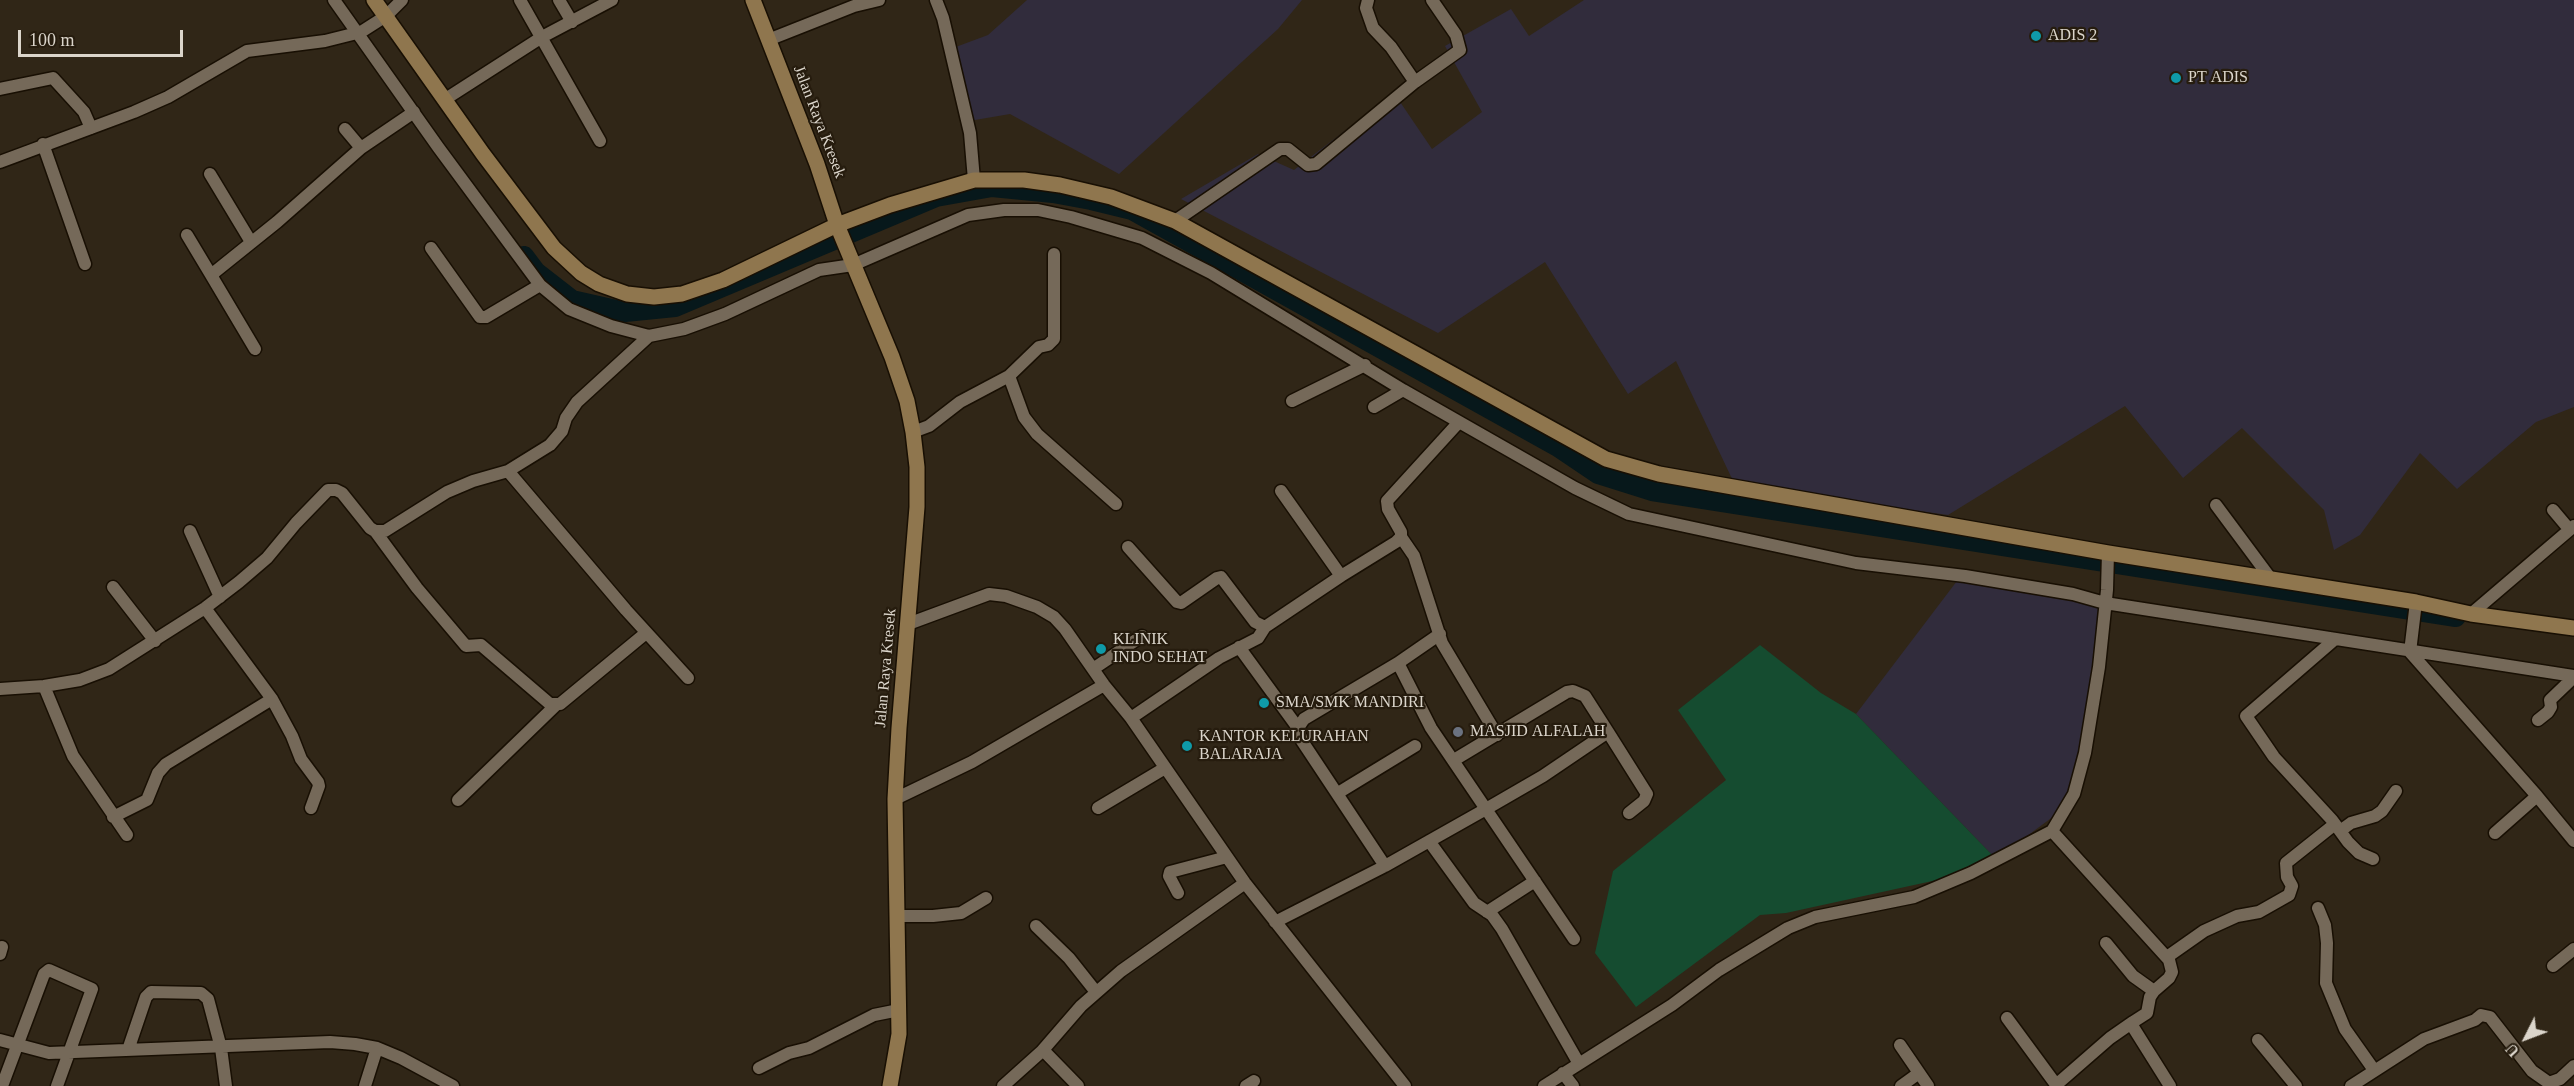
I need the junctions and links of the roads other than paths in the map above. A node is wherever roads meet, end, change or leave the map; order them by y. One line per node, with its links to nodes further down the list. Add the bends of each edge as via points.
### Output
1 (334, 0): 14 (street)
2 (374, 0): 12 (street)
3 (402, 0): 12 (street)
4 (520, 0): 15 (street)
5 (559, 0): 13 (street)
6 (612, 0): 13 (street)
7 (753, 0): 16 (street, Jalan Raya Kresek)
8 (879, 0): 16 (street)
9 (936, 0): 28 (street, via 970,132)
10 (1368, 0): 17 (street, via 1366,8 1373,28)
11 (1432, 0): 17 (street, via 1456,35 1460,50)
12 (384, 18): 14 (street); 19 (street)
13 (572, 22): 15 (street)
14 (359, 33): 20 (street); 21 (street, via 247,51 168,97)
15 (542, 37): 19 (street); 23 (street)
16 (768, 40): 30 (street, Jalan Raya Kresek)
17 (1415, 82): 29 (street, via 1316,164 1308,165 1288,149 1280,149)
18 (0, 89): 21 (street, via 53,78 84,112)
19 (444, 100): 30 (street, via 566,262 599,284 627,294 682,294 723,280)
20 (414, 112): 25 (street); 38 (street)
21 (92, 128): 24 (street)
22 (345, 129): 25 (street)
23 (600, 141)
24 (43, 144): 26 (street); 36 (street)
25 (361, 148): 32 (street)
26 (0, 162)
27 (210, 174): 32 (street)
28 (974, 180): 29 (street, via 1024,180 1095,192); 30 (street, via 890,205)
29 (1175, 221): 58 (street, via 1606,459 1659,474)
30 (838, 227): 35 (street, Jalan Raya Kresek)
31 (187, 236): 37 (street)
32 (250, 242): 37 (street)
33 (431, 248): 38 (street, via 480,317)
34 (1054, 254): 42 (street, via 1051,342 1039,347)
35 (852, 261): 39 (street, via 819,270 715,318); 41 (street, via 968,215 1038,210 1142,238 1211,273); 47 (street, Jalan Raya Kresek, via 908,401)
36 (85, 264)
37 (211, 275): 40 (street)
38 (540, 285): 39 (street, via 569,309 590,319)
39 (649, 336): 48 (street, via 577,402 550,445)
40 (255, 349)
41 (1365, 365): 43 (street); 44 (street)
42 (1008, 376): 47 (street); 50 (street, via 1024,417 1033,429)
43 (1403, 390): 45 (street); 46 (street)
44 (1292, 401)
45 (1374, 407)
46 (1460, 422): 56 (street, via 1387,501); 63 (street, via 1629,514 1856,563 1965,576)
47 (913, 432): 67 (street, Jalan Raya Kresek, via 917,507)
48 (508, 471): 55 (street, via 447,492 397,525); 70 (street)
49 (1281, 492): 59 (street)
50 (1116, 504)
51 (2216, 505): 60 (street)
52 (2553, 510): 53 (street)
53 (2571, 527): 66 (street)
54 (190, 531): 62 (street)
55 (375, 531): 62 (street, via 342,493 328,490 267,558); 85 (street, via 466,646 481,645)
56 (1401, 537): 59 (street); 71 (street, via 1414,556)
57 (1128, 548): 68 (street, via 1177,602 1221,578 1255,622)
58 (2107, 555): 60 (street); 63 (street)
59 (1341, 576): 68 (street)
60 (2271, 579): 64 (street)
61 (113, 587): 74 (street)
62 (220, 597): 65 (street)
63 (2105, 603): 73 (street); 107 (street, via 2085,753 2074,794)
64 (2416, 606): 66 (street); 76 (street)
65 (205, 608): 74 (street); 84 (street)
66 (2471, 614): 69 (street)
67 (908, 624): 78 (street, via 989,594 1006,596 1054,617); 97 (street, Jalan Raya Kresek)
68 (1265, 627): 75 (street, via 1258,638)
69 (2574, 628)
70 (646, 633): 80 (street); 85 (street)
71 (1440, 634): 77 (street); 90 (street)
72 (1142, 636): 78 (street)
73 (2334, 640): 76 (street); 104 (street, via 2246,716 2274,757)
74 (155, 641): 82 (street, via 94,676)
75 (1239, 647): 86 (street); 88 (street)
76 (2410, 652): 79 (street); 96 (street)
77 (1398, 663): 88 (street, via 1304,719); 92 (street, via 1431,728)
78 (1093, 669): 81 (street)
79 (2574, 676): 87 (street, via 2550,700 2551,707)
80 (688, 678)
81 (1104, 685): 86 (street); 97 (street, via 972,762)
82 (44, 686): 83 (street); 103 (street, via 73,756)
83 (0, 689)
84 (272, 699): 99 (street, via 301,759 320,786); 103 (street, via 166,764 147,800)
85 (556, 705): 98 (street)
86 (1131, 718): 93 (street)
87 (2538, 720)
88 (1298, 728): 95 (street, via 1302,741)
89 (1608, 732): 90 (street, via 1585,696 1573,691); 101 (street); 102 (street, via 1647,794)
90 (1497, 735): 92 (street)
91 (1415, 746): 95 (street)
92 (1454, 760): 101 (street)
93 (1165, 768): 100 (street); 110 (street)
94 (2396, 791): 104 (street, via 2375,816)
95 (1338, 793): 112 (street)
96 (2537, 796): 105 (street); 109 (street)
97 (895, 799): 119 (street, Jalan Raya Kresek)
98 (459, 800)
99 (311, 808)
100 (1098, 808)
101 (1486, 809): 108 (street); 113 (street)
102 (1629, 813)
103 (113, 817): 106 (street)
104 (2338, 827): 111 (street, via 2359,853); 125 (street, via 2286,863 2292,886 2289,895 2259,912 2237,916 2204,931)
105 (2495, 833)
106 (127, 835)
107 (2056, 836): 125 (street); 141 (street, via 1914,897 1815,917 1788,928)
108 (1429, 841): 112 (street); 118 (street, via 1474,903)
109 (2574, 841)
110 (1227, 856): 114 (street); 115 (street, via 1170,872)
111 (2373, 859)
112 (1386, 866): 120 (street)
113 (1535, 881): 118 (street); 122 (street)
114 (1245, 883): 120 (street); 128 (street)
115 (1178, 893)
116 (986, 898): 119 (street, via 961,913)
117 (2318, 908): 144 (street, via 2327,943 2326,982 2345,1029)
118 (1487, 912): 141 (street, via 1502,929)
119 (897, 916): 129 (street, Jalan Raya Kresek)
120 (1275, 922): 157 (street)
121 (1036, 926): 128 (street)
122 (1574, 939)
123 (2106, 943): 127 (street, via 2133,976)
124 (2574, 949): 126 (street)
125 (2167, 957): 127 (street, via 2172,972)
126 (2553, 966)
127 (2154, 991): 131 (street, via 2147,1013)
128 (1096, 992): 139 (street)
129 (899, 1010): 143 (street, via 874,1015); 154 (street, Jalan Raya Kresek)
130 (2007, 1018): 147 (street)
131 (2133, 1022): 147 (street); 161 (street)
132 (0, 1040): 135 (street)
133 (2258, 1040): 162 (street)
134 (1900, 1045): 145 (street)
135 (16, 1046): 140 (street, via 50,1053); 140 (street, via 49,970 92,989); 149 (street)
136 (220, 1048): 137 (street, via 330,1042); 138 (street); 138 (street, via 206,995 151,992); 151 (street)
137 (377, 1048): 152 (street); 153 (street)
138 (128, 1050): 140 (street)
139 (1043, 1050): 155 (street); 156 (street)
140 (68, 1052): 150 (street)
141 (1578, 1062): 146 (street)
142 (2574, 1066): 148 (street)
143 (759, 1068)
144 (2374, 1070): 148 (street, via 2424,1039 2486,1015 2532,1071); 163 (street)
145 (1919, 1073): 159 (street); 160 (street)
146 (1569, 1080): 158 (street)
147 (2056, 1085)
148 (2549, 1085)
149 (2, 1086)
150 (57, 1086)
151 (226, 1086)
152 (365, 1086)
153 (453, 1086)
154 (890, 1086)
155 (1003, 1086)
156 (1078, 1086)
157 (1405, 1086)
158 (1544, 1086)
159 (1901, 1086)
160 (1928, 1086)
161 (2170, 1086)
162 (2295, 1086)
163 (2351, 1086)

